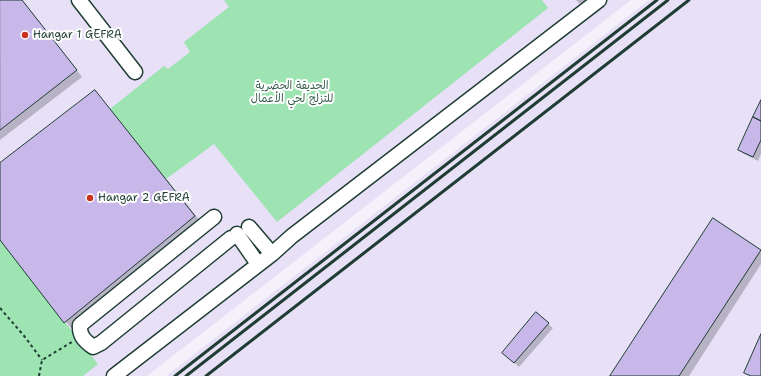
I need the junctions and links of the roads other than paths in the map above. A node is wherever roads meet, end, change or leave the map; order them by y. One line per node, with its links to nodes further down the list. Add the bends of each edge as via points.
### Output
1 (80, 0): 3 (lane)
2 (599, 0): 6 (lane)
3 (135, 72)
4 (214, 217): 7 (lane, via 80,325 82,338 93,347 101,343 234,236)
5 (249, 227): 6 (lane)
6 (272, 254): 7 (lane)
7 (258, 264): 8 (lane)
8 (114, 376)

